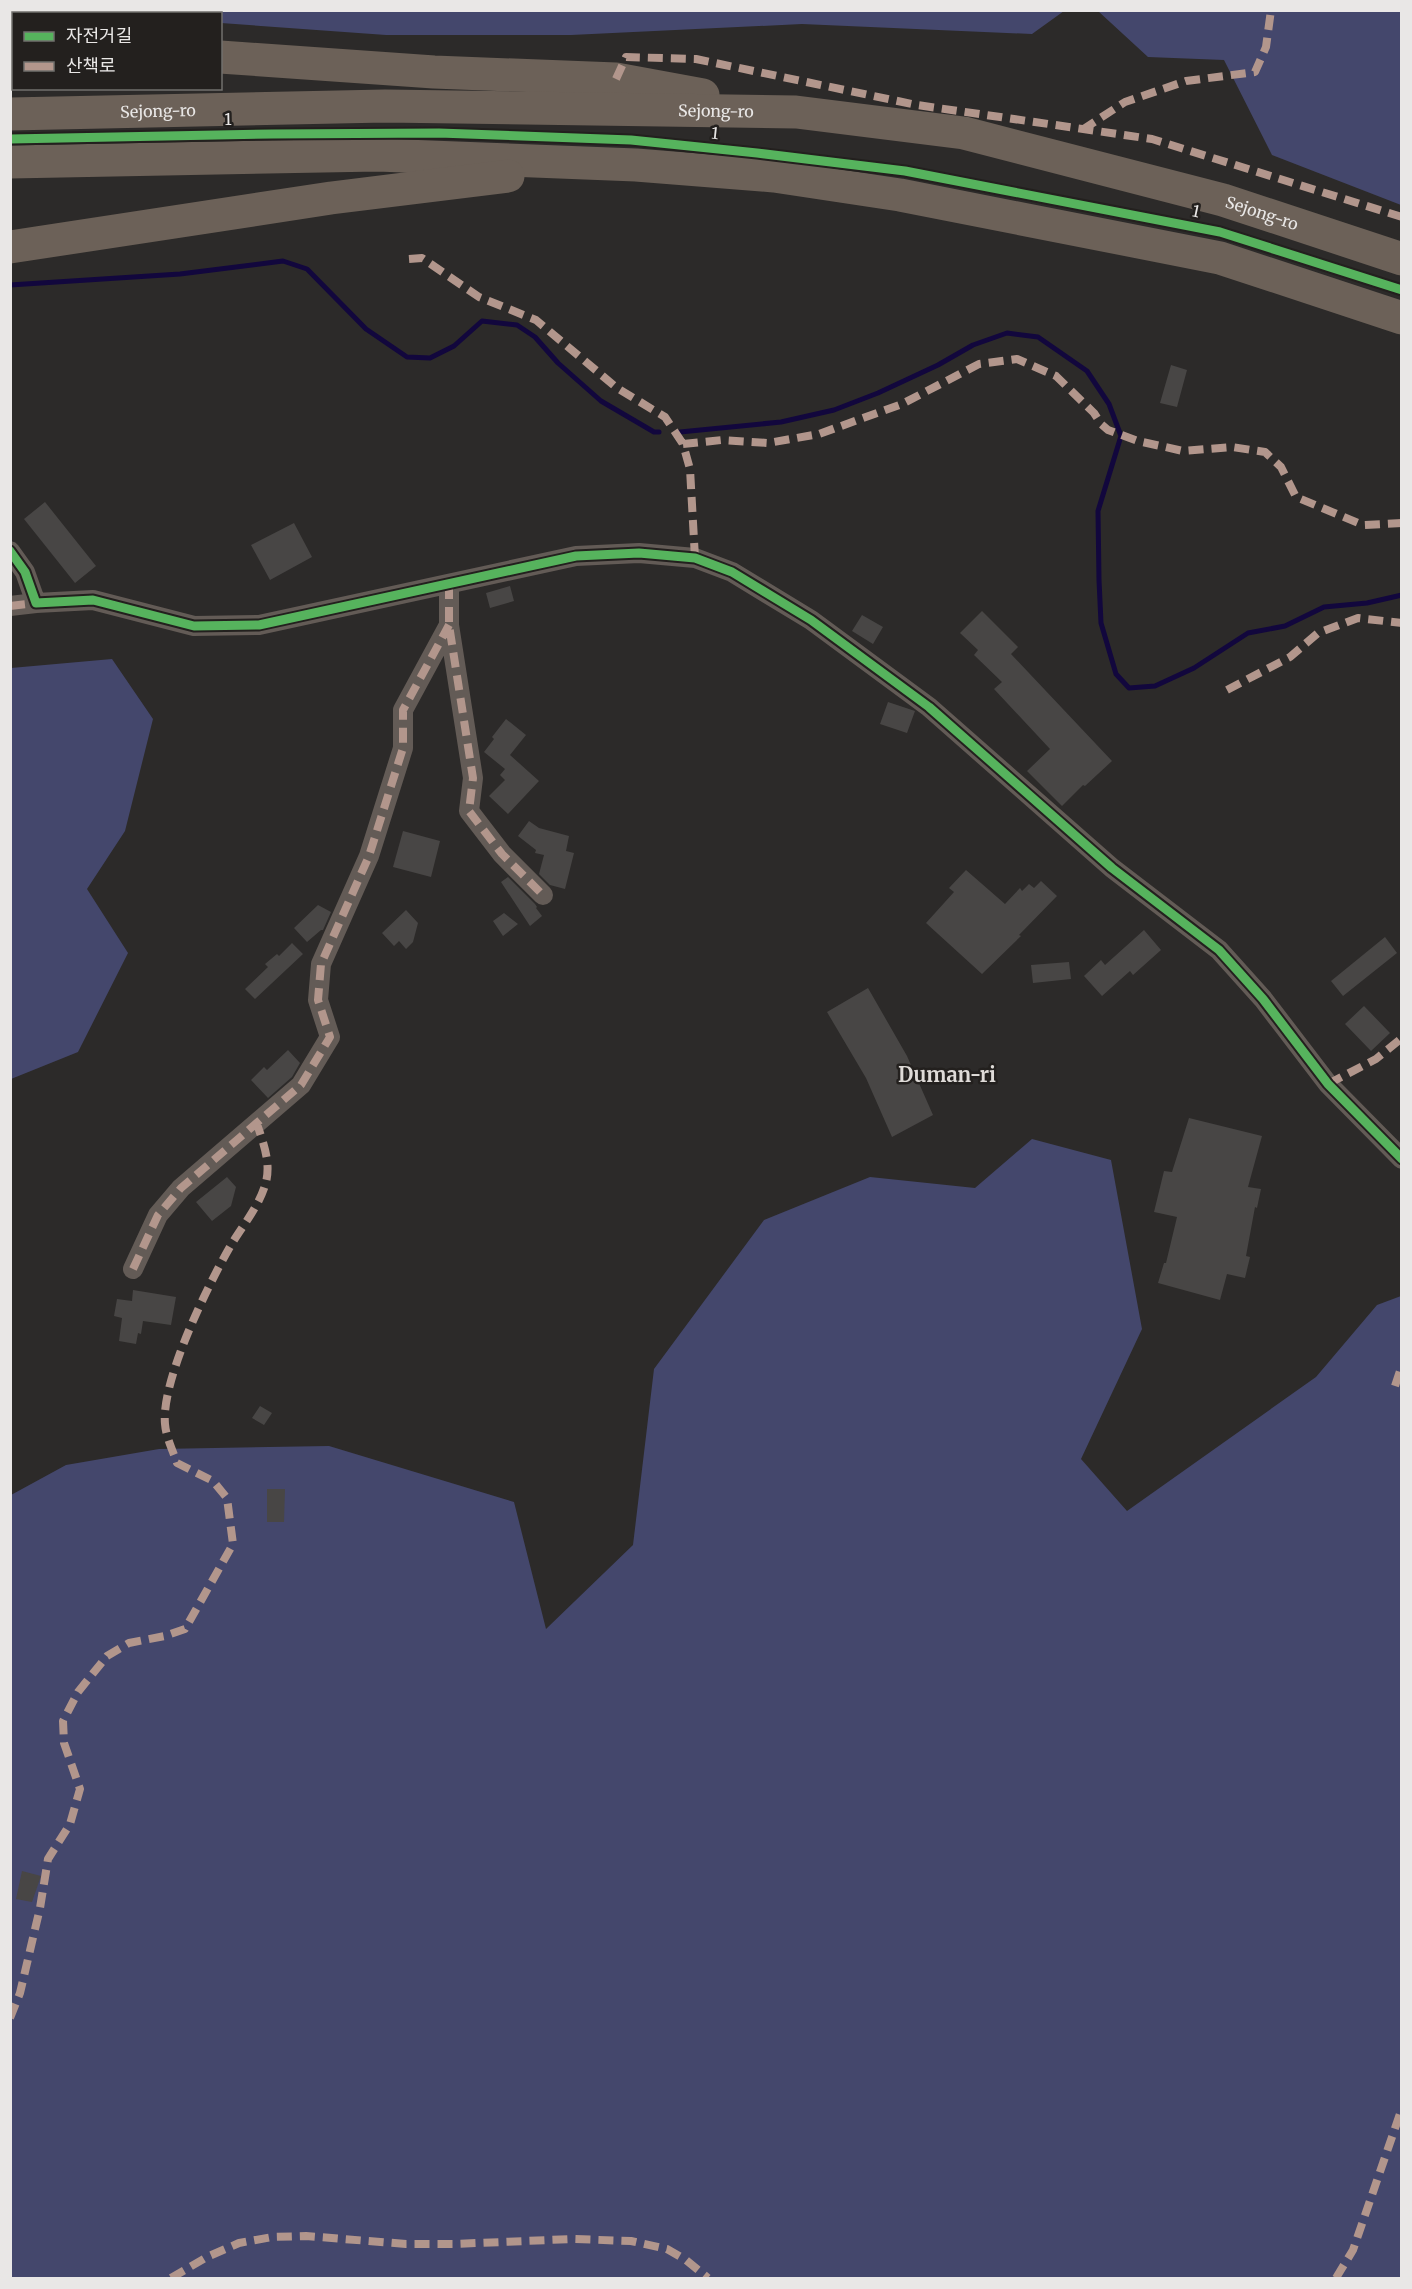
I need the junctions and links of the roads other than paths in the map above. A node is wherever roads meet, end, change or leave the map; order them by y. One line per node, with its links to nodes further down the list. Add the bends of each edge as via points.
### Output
1 (222, 57): 2 (highway, via 434,72 616,79)
2 (796, 112): 3 (highway, Sejong-ro, via 385,106); 7 (highway, Sejong-ro, via 964,133 1223,200)
3 (10, 114)
4 (10, 162): 5 (highway, via 378,154)
5 (636, 165): 6 (highway, via 512,175 343,196); 8 (highway, via 774,176 900,195 1220,258)
6 (10, 247)
7 (1401, 259)
8 (1401, 318)
9 (10, 551): 11 (street, via 25,572)
10 (449, 584): 11 (street, via 262,625 194,626 93,600); 13 (street); 15 (street, via 576,556 639,553 695,558 732,572 811,620 929,707 1112,868 1219,950 1263,999 1328,1084)
11 (36, 603): 12 (street)
12 (10, 606)
13 (449, 625): 14 (street, via 473,778 469,811 501,854); 16 (street, via 403,710 403,748 369,856 321,964 318,1000 330,1037 301,1085 173,1197 158,1215)
14 (543, 896)
15 (1401, 1159)
16 (133, 1269)

